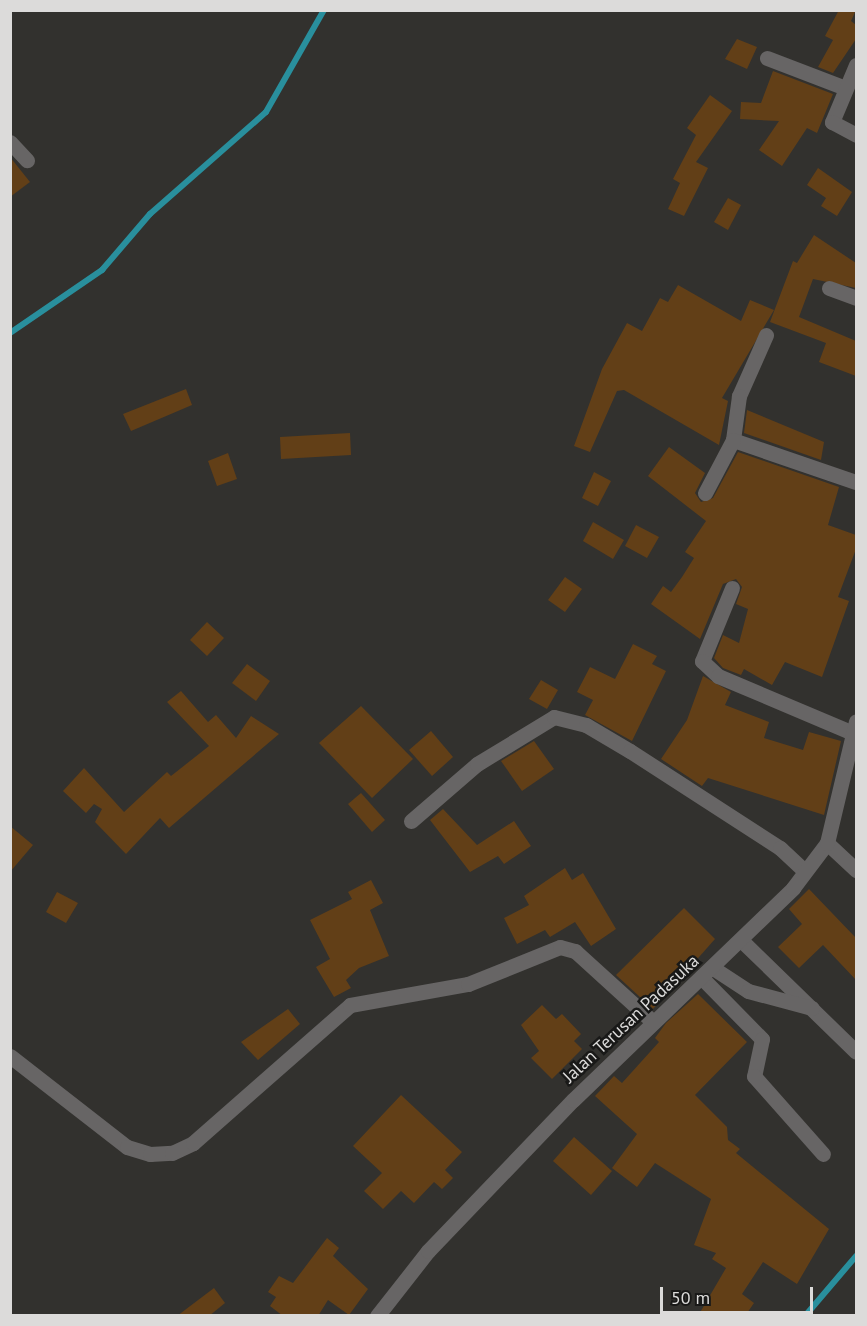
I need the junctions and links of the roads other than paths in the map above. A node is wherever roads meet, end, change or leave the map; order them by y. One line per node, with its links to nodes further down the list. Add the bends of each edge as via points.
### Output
1 (767, 58): 3 (street)
2 (856, 65): 3 (street)
3 (845, 88): 4 (street, via 831,122)
4 (856, 135)
5 (10, 142): 6 (street)
6 (27, 160)
7 (829, 288): 8 (street)
8 (856, 298)
9 (766, 335): 10 (street, via 739,396)
10 (733, 440): 11 (street); 12 (street)
11 (856, 482)
12 (705, 493)
13 (732, 588): 14 (street, via 702,661 718,676)
14 (856, 728): 16 (street, Jalan Terusan Padasuka)
15 (411, 821): 18 (street, via 477,764 555,717 586,725 630,751 772,842)
16 (826, 843): 17 (street); 18 (street, Jalan Terusan Padasuka)
17 (856, 870)
18 (805, 871): 19 (street, Jalan Terusan Padasuka)
19 (742, 940): 20 (street, Jalan Terusan Padasuka); 21 (street)
20 (707, 972): 21 (street, via 748,991); 22 (street, Jalan Terusan Padasuka); 25 (street, via 762,1039 754,1076)
21 (813, 1008): 23 (street)
22 (653, 1022): 24 (street, via 575,951 560,947 468,984 350,1005 193,1143 172,1153 150,1154 127,1147); 26 (street, Jalan Terusan Padasuka, via 428,1251)
23 (856, 1052)
24 (10, 1056)
25 (823, 1154)
26 (376, 1316)

